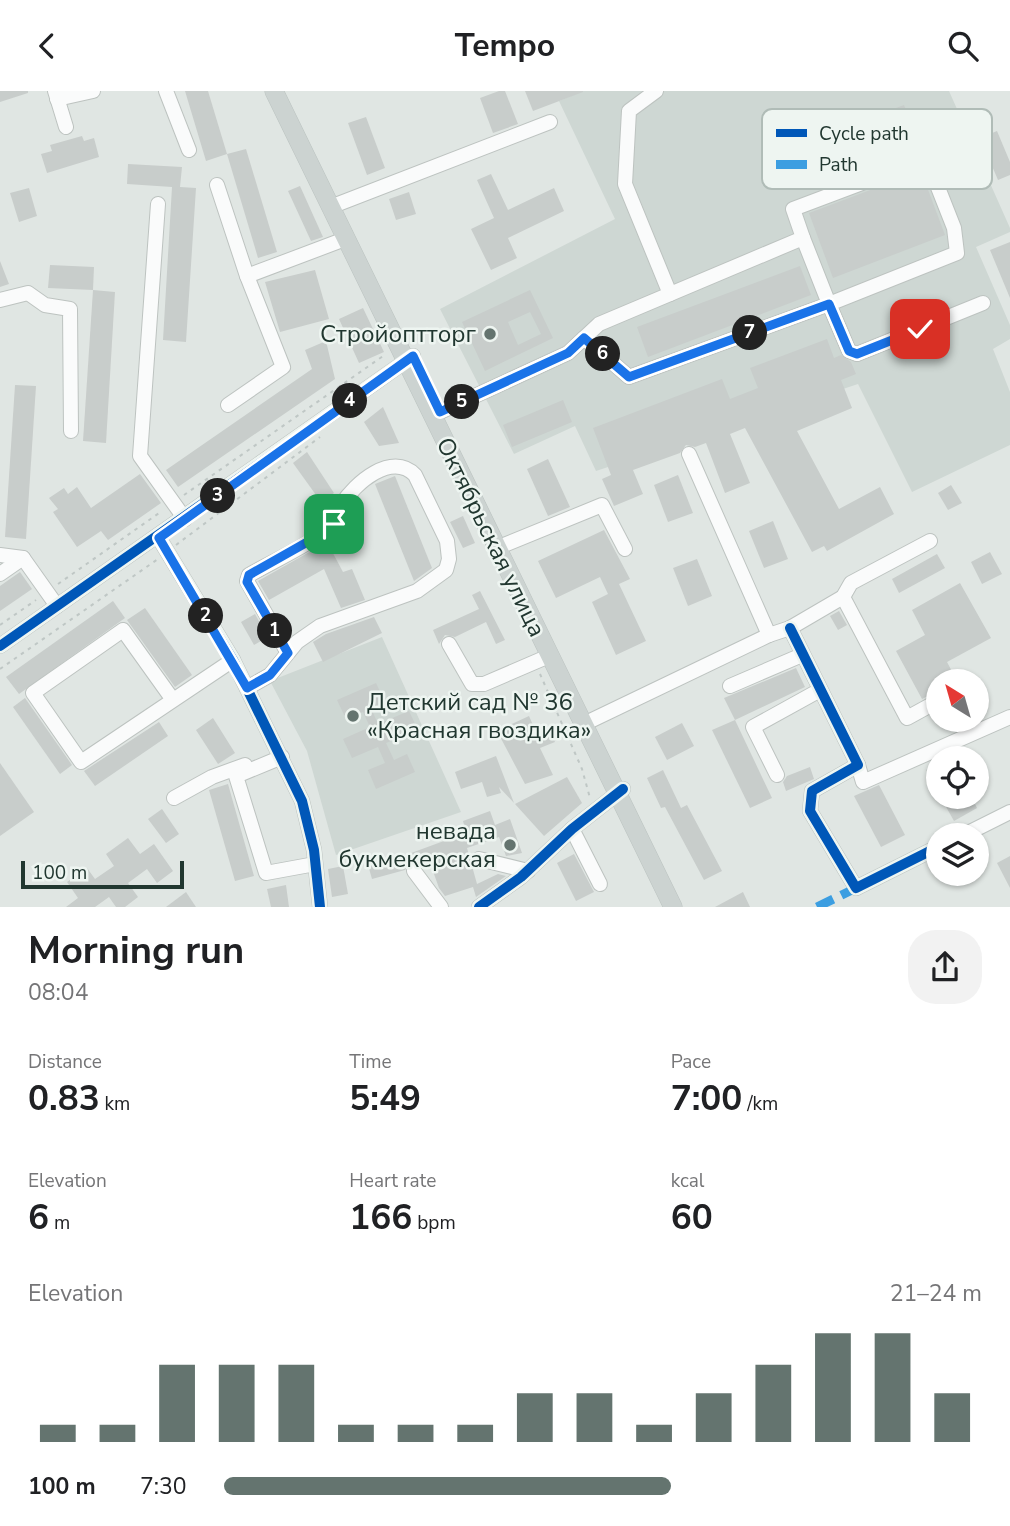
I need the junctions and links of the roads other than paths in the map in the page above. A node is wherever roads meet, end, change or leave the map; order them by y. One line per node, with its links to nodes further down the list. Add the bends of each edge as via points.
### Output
1 (93, 91): 6 (street)
2 (166, 91): 9 (street)
3 (274, 91): 16 (main road, Октябрьская улица)
4 (284, 91): 14 (main road, Октябрьская улица)
5 (656, 91): 18 (street, via 629,111 625,184)
6 (56, 95): 8 (street)
7 (550, 122): 14 (street)
8 (66, 127)
9 (189, 150)
10 (217, 185): 17 (street)
11 (846, 189): 15 (street, via 793,209)
12 (939, 189): 21 (street, via 954,227 957,253)
13 (158, 204): 28 (street, via 140,456)
14 (338, 204): 23 (main road, Октябрьская улица)
15 (803, 238): 18 (street); 21 (street)
16 (345, 239): 17 (street); 23 (main road, Октябрьская улица)
17 (247, 276): 24 (street, via 283,367)
18 (670, 294): 22 (street, via 599,324)
19 (0, 300): 26 (street, via 29,293 45,305 70,309)
20 (983, 303): 21 (street, via 857,354 849,351)
21 (829, 304): 22 (street, via 629,377)
22 (584, 338): 25 (street, via 568,353)
23 (409, 359): 25 (main road, Октябрьская улица); 28 (street); 44 (main road, Октябрьская улица)
24 (228, 405)
25 (440, 412): 31 (main road, Октябрьская улица)
26 (71, 431)
27 (689, 454): 39 (street)
28 (185, 519): 29 (street)
29 (159, 538): 37 (street); 45 (street)
30 (930, 541): 36 (street, via 851,583)
31 (504, 545): 32 (street, via 602,505); 52 (main road, Октябрьская улица)
32 (625, 549)
33 (0, 555): 34 (street)
34 (23, 558): 35 (street); 37 (street)
35 (0, 573)
36 (843, 597): 38 (street); 50 (street, via 907,718)
37 (57, 607): 41 (street)
38 (790, 628): 39 (street); 43 (street)
39 (769, 635): 52 (street)
40 (449, 644): 44 (street, via 472,684 484,684)
41 (0, 646)
42 (288, 653): 42 (street, via 247,582 249,575 334,524 341,505 380,469 408,468 447,541 446,570 417,591 320,626); 47 (street, via 270,675)
43 (802, 655): 46 (street); 48 (street)
44 (549, 656): 56 (main road, Октябрьская улица)
45 (233, 660): 47 (street); 49 (street)
46 (730, 686)
47 (247, 688): 53 (street)
48 (820, 689): 54 (street); 55 (street, via 752,727)
49 (173, 700): 49 (street, via 81,762 33,693 123,630)
50 (926, 708)
51 (1010, 717): 54 (street, via 863,782)
52 (590, 721): 56 (main road, Октябрьская улица)
53 (281, 755): 57 (street, via 212,778); 63 (street, via 302,801); 63 (street, via 236,776 266,873)
54 (858, 765): 61 (street, via 812,791 810,811 856,888)
55 (777, 775)
56 (620, 791): 60 (street); 70 (main road, Октябрьская улица); 71 (main road, Октябрьская улица)
57 (174, 799)
58 (1010, 812): 59 (street)
59 (988, 823)
60 (572, 829): 65 (street); 66 (street)
61 (926, 853)
62 (479, 859): 65 (street)
63 (315, 864): 67 (street)
64 (414, 871): 68 (street)
65 (528, 871): 69 (street)
66 (600, 884)
67 (320, 907)
68 (441, 907)
69 (478, 907)
70 (673, 907)
71 (682, 907)

